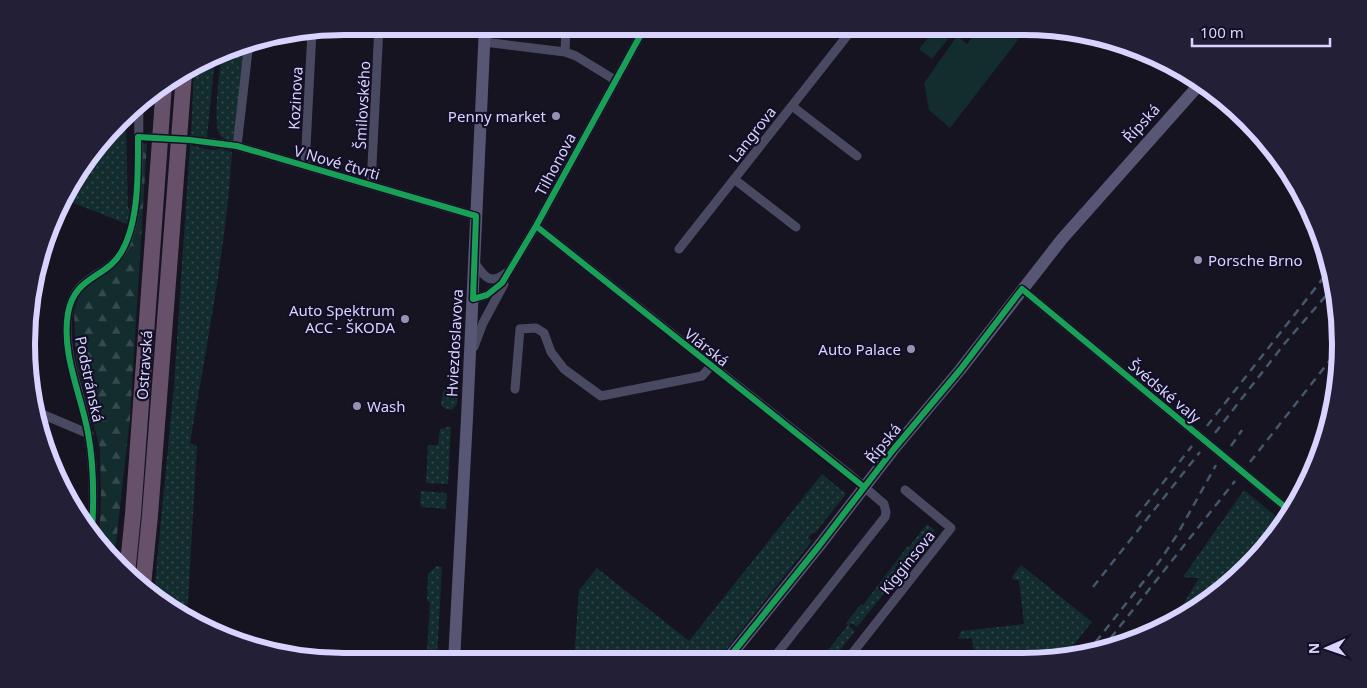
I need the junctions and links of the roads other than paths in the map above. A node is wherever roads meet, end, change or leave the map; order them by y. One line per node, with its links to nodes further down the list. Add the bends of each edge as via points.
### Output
1 (379, 35): 21 (street, Šmilovského)
2 (484, 35): 7 (street, Hviezdoslavova)
3 (566, 35): 9 (street)
4 (640, 35): 11 (street, Tilhonova)
5 (848, 35): 14 (street, Langrova)
6 (312, 37): 19 (street, Kozinova)
7 (484, 42): 9 (street); 22 (street, Hviezdoslavova)
8 (249, 50): 17 (street)
9 (565, 52): 11 (street)
10 (184, 80): 42 (highway, Ostravská)
11 (615, 80): 23 (street, Tilhonova)
12 (1196, 88): 28 (street, Řípská, via 1080,216)
13 (163, 93): 38 (highway, Ostravská)
14 (792, 106): 18 (street, Langrova); 20 (street, Langrova)
15 (140, 112): 34 (street, Podstránská, via 143,137 130,232 123,250 114,261 78,288 68,314 70,364)
16 (190, 140): 17 (street, V Nové čtvrti)
17 (237, 146): 19 (street, V Nové čtvrti)
18 (857, 156)
19 (305, 166): 21 (street, V Nové čtvrti)
20 (734, 179): 24 (street, Langrova); 25 (street, Langrova)
21 (371, 185): 22 (street, V Nové čtvrti)
22 (476, 216): 26 (street, Hviezdoslavova)
23 (536, 226): 27 (street, Tilhonova); 31 (street, Vlárská)
24 (796, 227)
25 (679, 250)
26 (474, 262): 27 (street, via 488,279 500,278); 29 (street, Hviezdoslavova)
27 (510, 270): 29 (street, Tilhonova, via 494,290); 30 (street, Tilhonova, via 483,323)
28 (1022, 289): 35 (street, Řípská); 37 (street, Švédské valy)
29 (473, 299): 30 (street, Hviezdoslavova)
30 (470, 359): 43 (street, Hviezdoslavova)
31 (711, 366): 32 (street, Vlárská, via 702,376 602,396 564,369 551,352 544,333 536,328 520,329); 35 (street, Vlárská)
32 (515, 389)
33 (44, 415): 34 (street, Podstránská)
34 (89, 434): 39 (street, Podstránská, via 94,498)
35 (864, 486): 44 (street, Řípská); 45 (street, via 884,503 885,517)
36 (905, 490): 46 (street, Kigginsova, via 951,528)
37 (1285, 507)
38 (133, 514): 40 (highway); 41 (highway, Ostravská)
39 (92, 523)
40 (123, 559)
41 (128, 564)
42 (144, 579)
43 (454, 653)
44 (733, 653)
45 (778, 653)
46 (853, 653)

